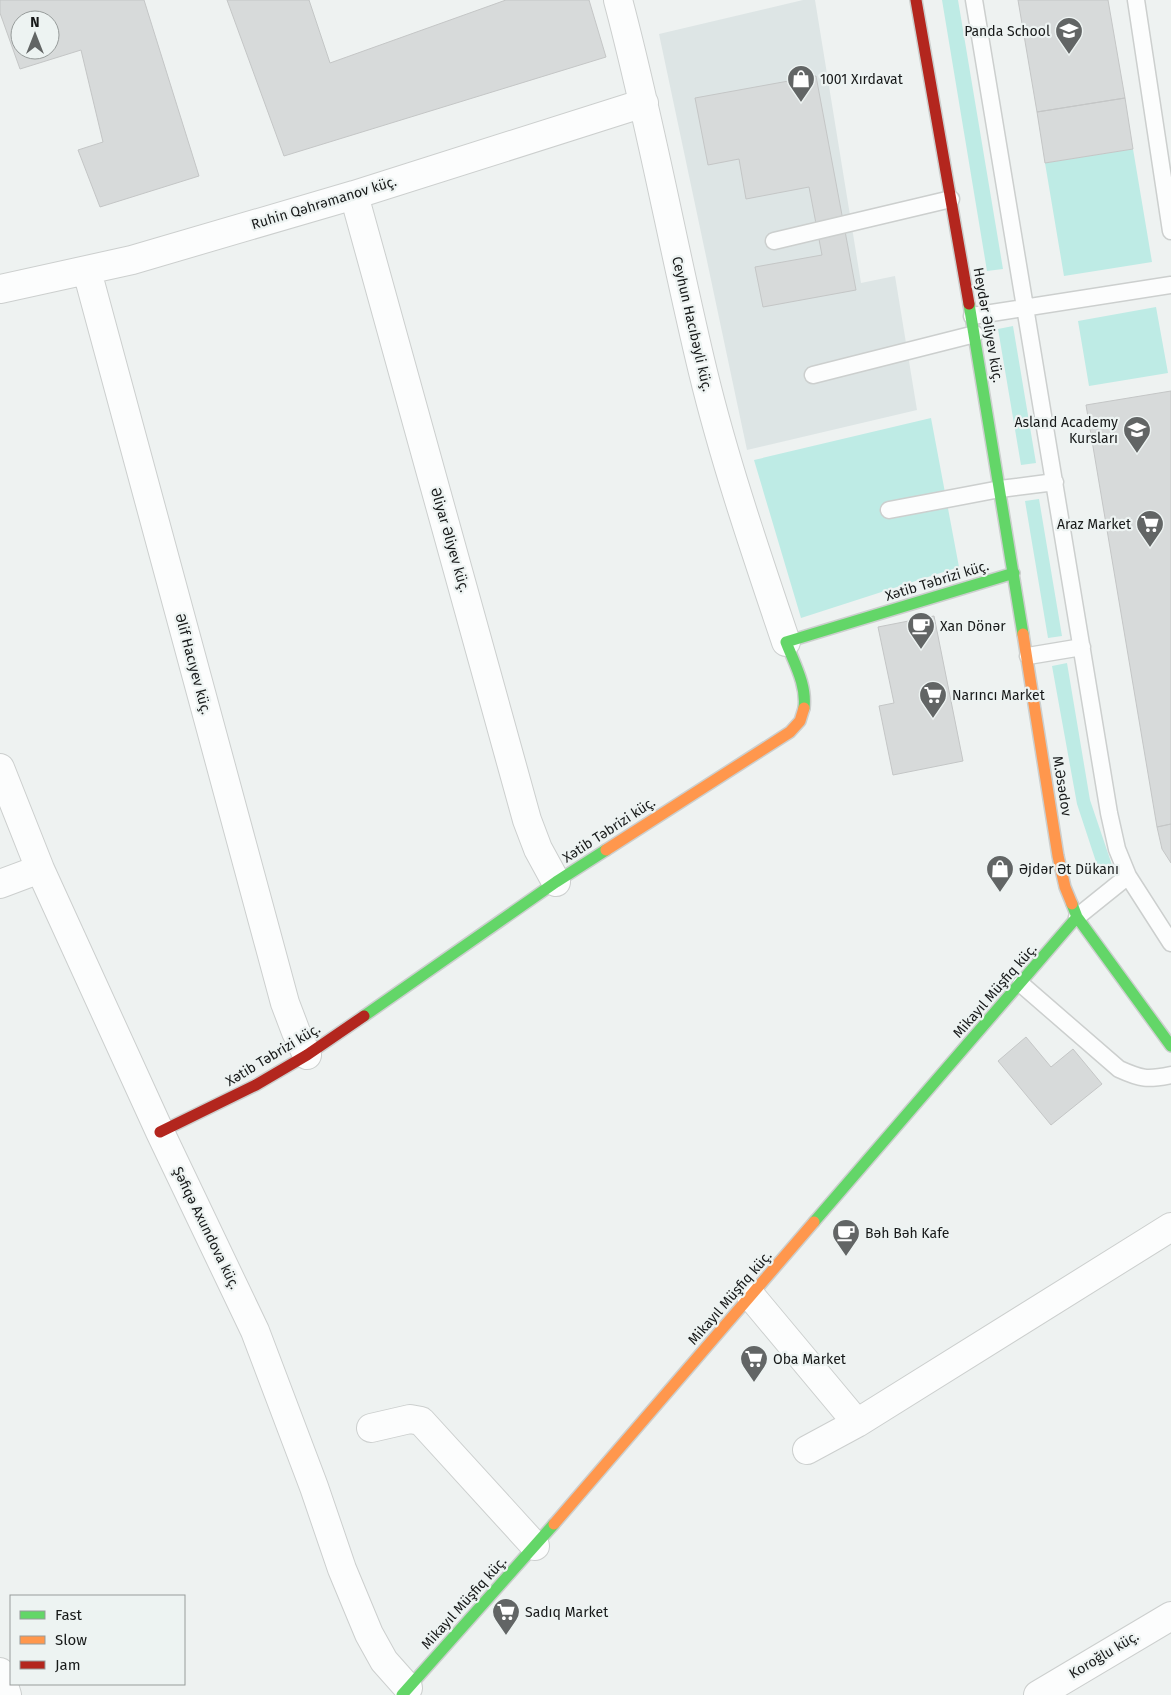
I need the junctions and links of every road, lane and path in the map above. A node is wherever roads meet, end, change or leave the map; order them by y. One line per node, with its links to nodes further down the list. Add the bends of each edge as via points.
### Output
1 (618, 0): 5 (street, Ceyhun Hacıbəyli küç.)
2 (916, 0): 8 (main road, Heydər Əliyev küç.)
3 (974, 0): 14 (lane)
4 (1136, 0): 6 (lane)
5 (644, 103): 7 (street, Ruhin Qəhrəmanov küç.); 22 (street, Ceyhun Hacıbəyli küç., via 703,373 738,499)
6 (1165, 154): 9 (lane)
7 (354, 195): 11 (street, Ruhin Qəhrəmanov küç.); 28 (street, Əliyar Əliyev küç., via 528,820 538,849)
8 (951, 199): 10 (lane); 15 (main road, Heydər Əliyev küç.)
9 (1171, 231)
10 (774, 241)
11 (87, 271): 13 (street, Ruhin Qəhrəmanov küç.); 34 (street, Əlif Hacıyev küç., via 285,1003)
12 (1171, 285): 14 (lane)
13 (0, 289)
14 (1026, 308): 15 (lane); 18 (lane)
15 (972, 316): 16 (main road, Heydər Əliyev küç.)
16 (975, 334): 17 (lane); 19 (main road, Heydər Əliyev küç.)
17 (814, 375)
18 (1055, 482): 19 (lane); 23 (lane)
19 (1000, 489): 20 (lane); 21 (main road, Heydər Əliyev küç.)
20 (889, 510)
21 (1014, 573): 22 (main road, Xətib Təbrizi küç.); 24 (main road, Heydər Əliyev küç.)
22 (786, 642): 28 (main road, Xətib Təbrizi küç., via 804,692 805,705 801,720 790,732)
23 (1082, 647): 24 (lane); 27 (lane, via 1109,813 1117,849)
24 (1028, 656): 30 (main road, M.Əsədov, via 1058,856 1065,887)
25 (0, 768): 26 (street, Şəfiqə Axundova küç.)
26 (40, 869): 29 (street); 36 (street, Şəfiqə Axundova küç.)
27 (1128, 876): 30 (lane); 31 (lane)
28 (556, 882): 34 (main road, Xətib Təbrizi küç.)
29 (0, 884)
30 (1077, 917): 32 (main road, Mikayıl Müşfiq küç.); 33 (main road)
31 (1171, 944)
32 (1021, 984): 35 (lane, via 1119,1069 1151,1079); 38 (main road, Mikayıl Müşfiq küç.)
33 (1171, 1046)
34 (307, 1055): 36 (main road, Xətib Təbrizi küç., via 256,1085)
35 (1171, 1075)
36 (160, 1132): 45 (street, Şəfiqə Axundova küç., via 255,1330 369,1634)
37 (1171, 1227): 39 (street)
38 (752, 1296): 39 (street); 42 (main road, Mikayıl Müşfiq küç.)
39 (857, 1424): 41 (street)
40 (371, 1428): 42 (street, via 410,1419 421,1421)
41 (807, 1450)
42 (535, 1546): 45 (main road, Mikayıl Müşfiq küç.)
43 (1171, 1616): 47 (street, Koroğlu küç.)
44 (0, 1672): 46 (street)
45 (405, 1692)
46 (7, 1695)
47 (1038, 1695)

